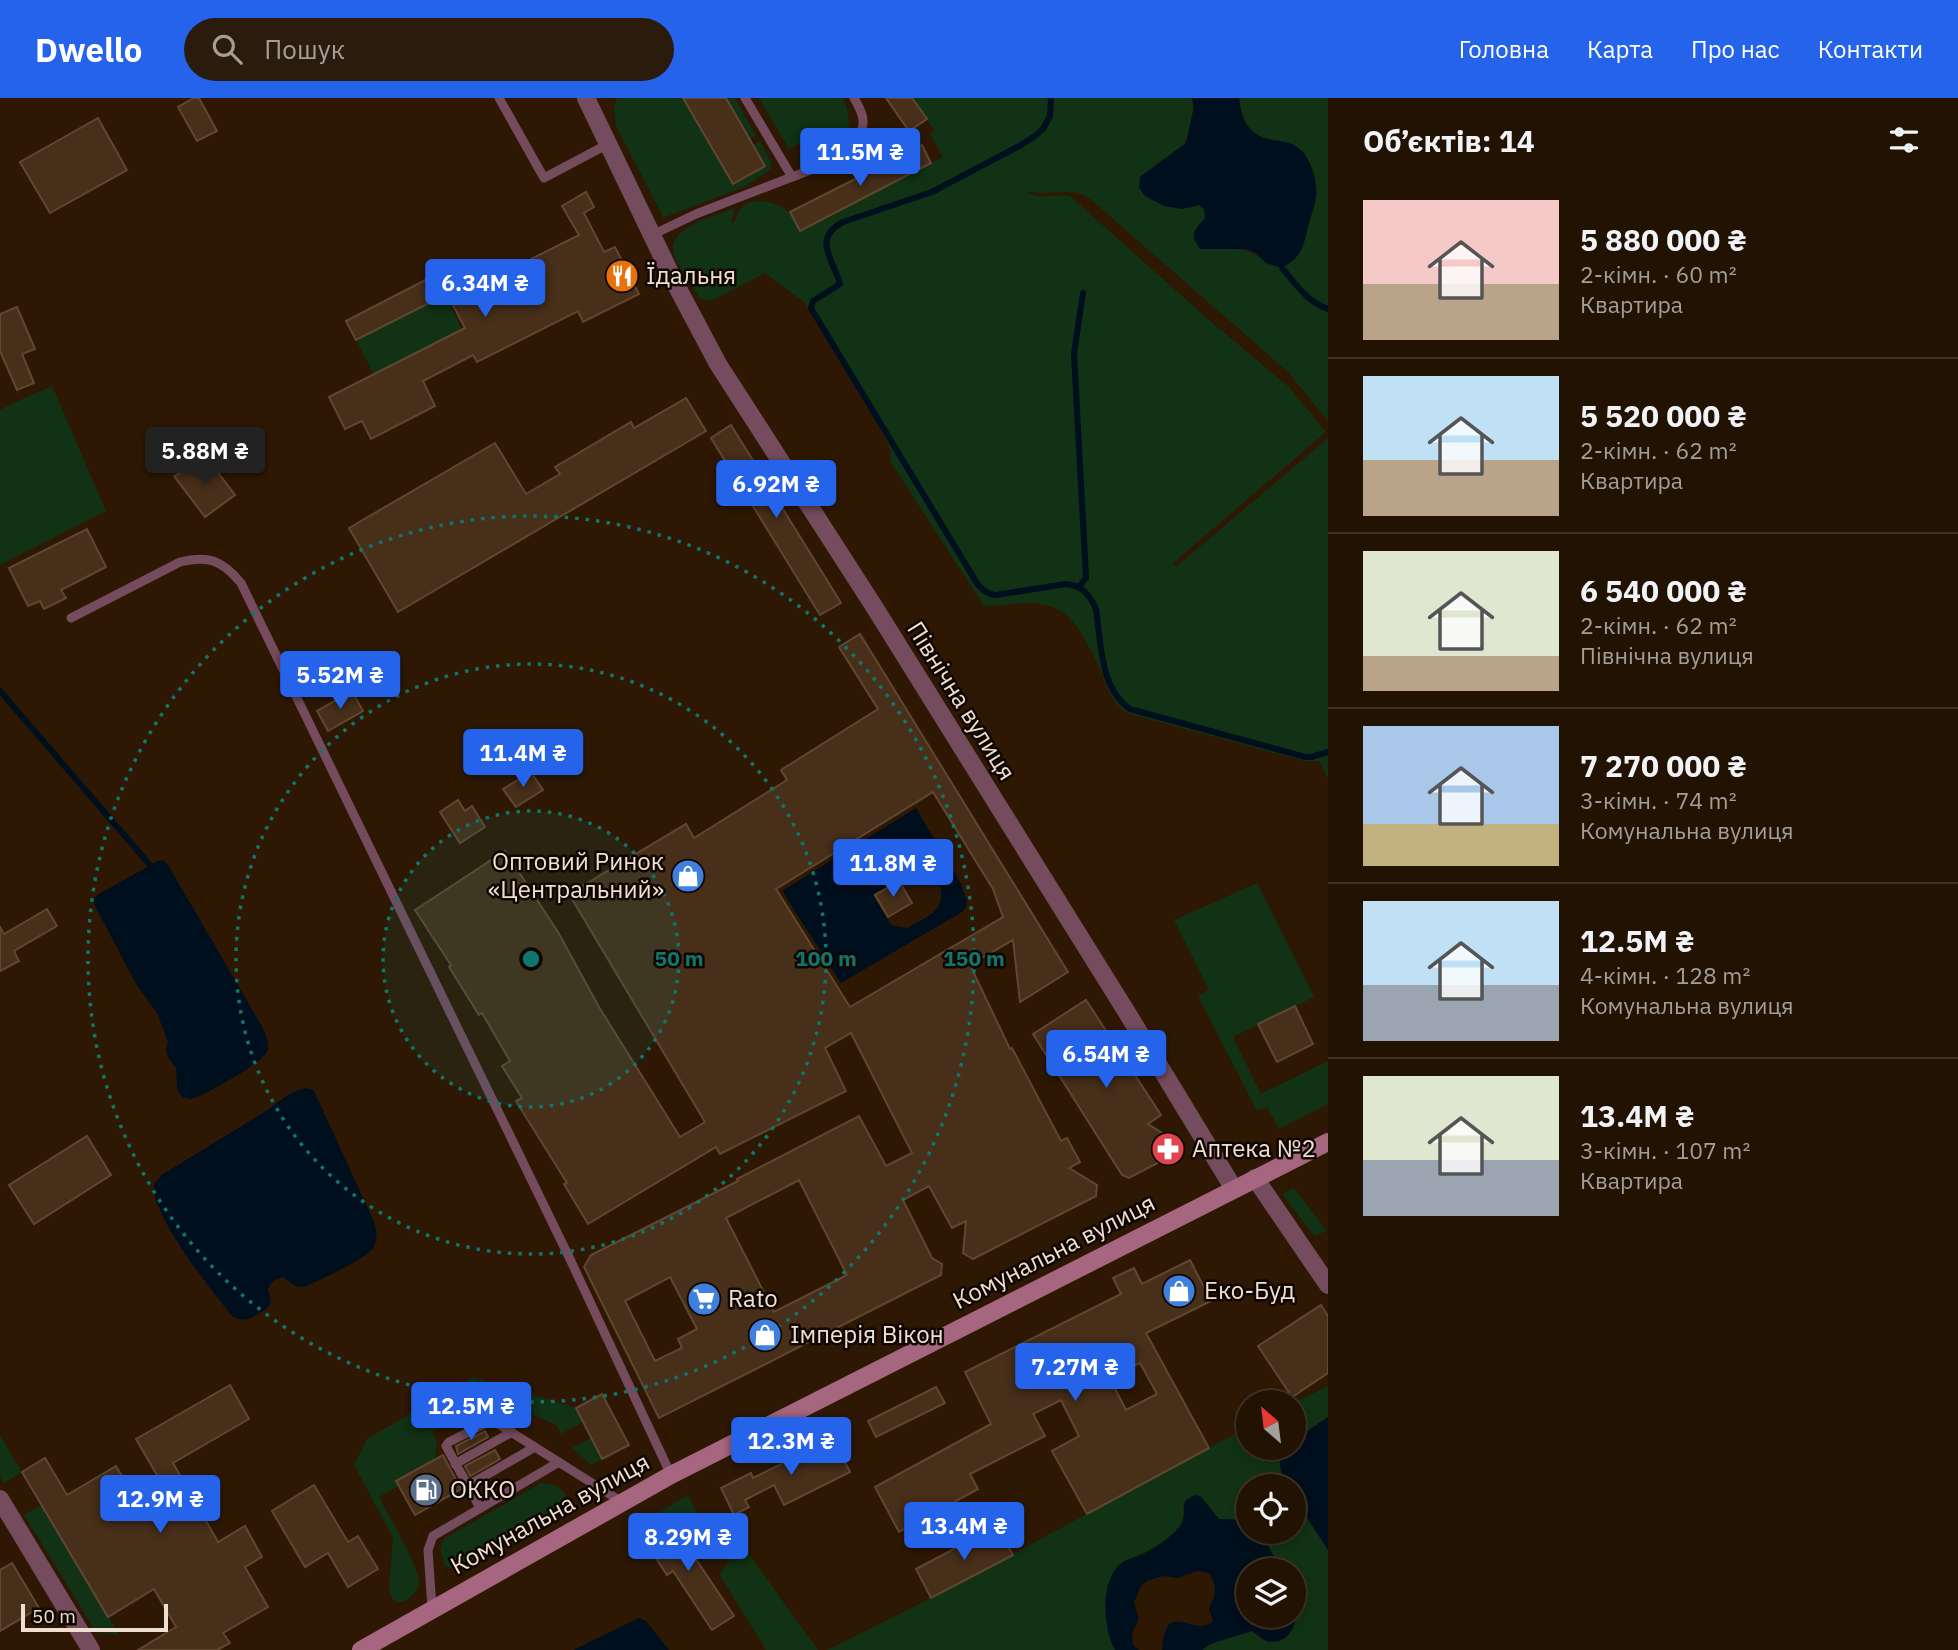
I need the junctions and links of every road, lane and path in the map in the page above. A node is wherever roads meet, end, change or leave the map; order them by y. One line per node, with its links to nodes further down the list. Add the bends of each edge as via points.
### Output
1 (499, 98): 5 (lane, via 544,178)
2 (586, 98): 5 (street, Північна вулиця)
3 (746, 98): 6 (lane)
4 (854, 98): 6 (lane, via 864,121 856,139 834,159)
5 (608, 144): 7 (street, Північна вулиця)
6 (792, 177): 7 (lane)
7 (652, 235): 11 (street, Північна вулиця, via 718,364)
8 (71, 618): 17 (lane, via 196,558 215,560 241,583)
9 (1328, 1142): 10 (main road, Комунальна вулиця)
10 (1255, 1178): 11 (main road, Комунальна вулиця); 12 (street)
11 (1234, 1189): 17 (main road, Комунальна вулиця)
12 (1328, 1285)
13 (512, 1432): 14 (lane); 16 (lane); 16 (lane, via 489,1420 449,1442 446,1448)
14 (536, 1447): 15 (lane); 18 (lane)
15 (559, 1462): 20 (lane); 21 (lane)
16 (455, 1464): 18 (lane)
17 (671, 1475): 20 (main road, Комунальна вулиця)
18 (467, 1486): 21 (lane)
19 (0, 1499): 23 (street)
20 (622, 1502): 22 (main road, Комунальна вулиця)
21 (480, 1507): 22 (lane, via 430,1540)
22 (432, 1608): 24 (main road, Комунальна вулиця)
23 (91, 1650)
24 (361, 1650)

